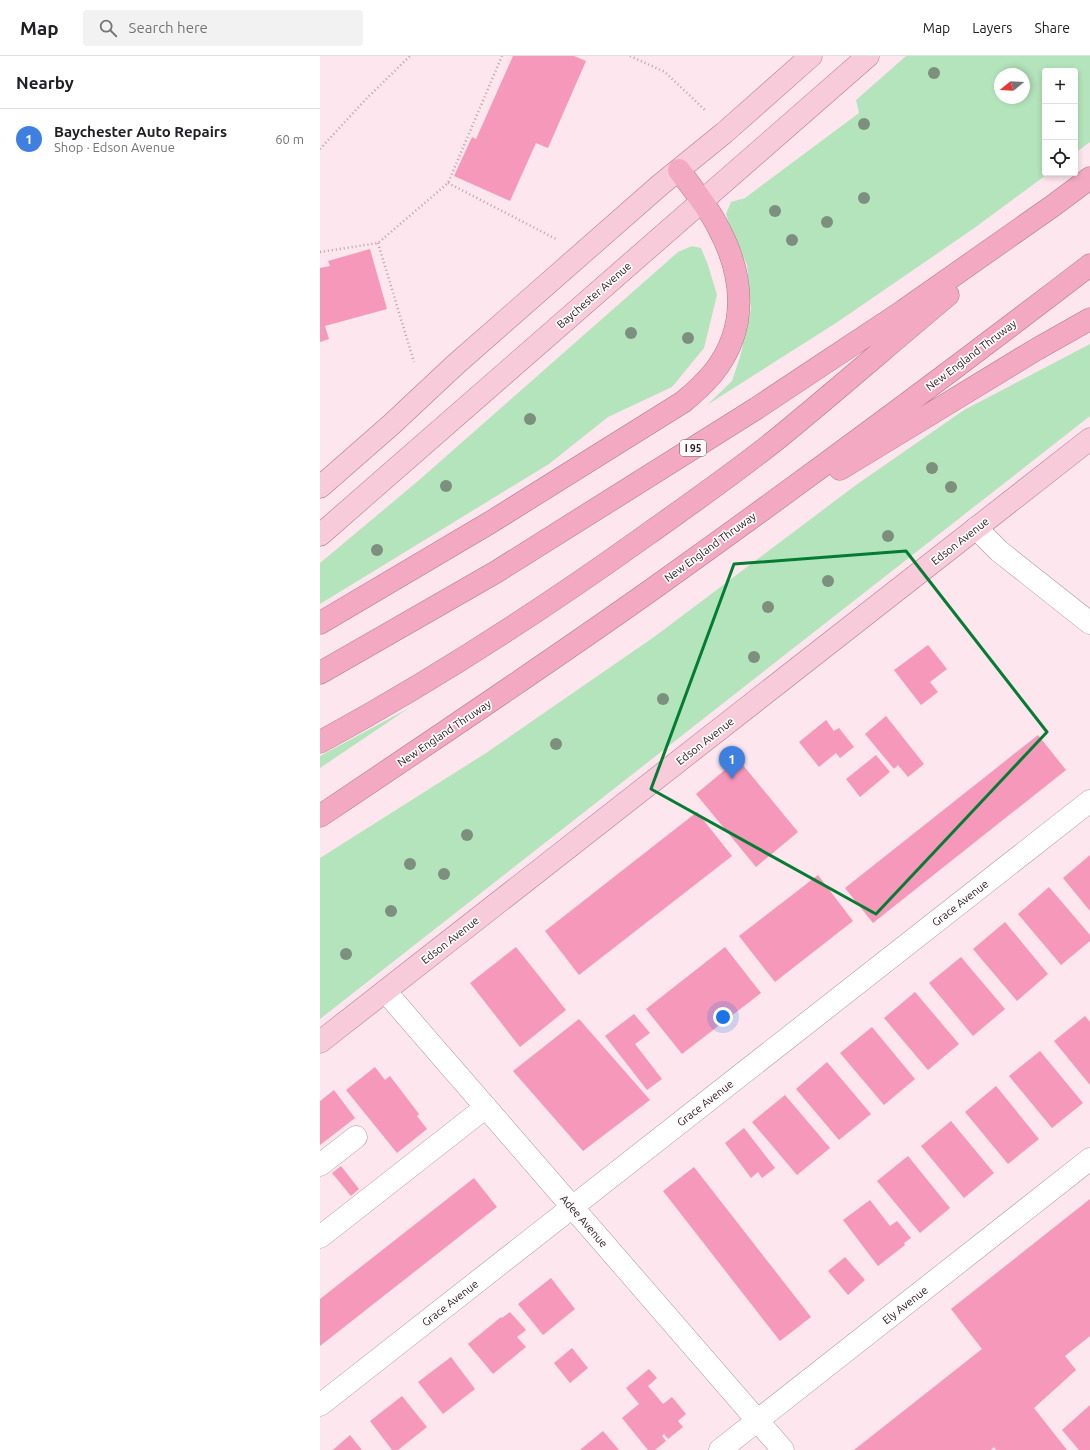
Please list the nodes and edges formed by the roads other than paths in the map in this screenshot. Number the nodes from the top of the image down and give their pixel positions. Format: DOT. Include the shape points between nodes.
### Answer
graph roads {
  1 [pos="811,56"];
  2 [pos="868,56"];
  3 [pos="679,170"];
  4 [pos="1090,178"];
  5 [pos="701,201"];
  6 [pos="1054,205"];
  7 [pos="1090,265"];
  8 [pos="1090,319"];
  9 [pos="1090,439"];
  10 [pos="320,487"];
  11 [pos="976,528"];
  12 [pos="320,535"];
  13 [pos="694,558"];
  14 [pos="320,623"];
  15 [pos="1090,623"];
  16 [pos="320,673"];
  17 [pos="320,742"];
  18 [pos="1090,801"];
  19 [pos="320,816"];
  20 [pos="385,991"];
  21 [pos="320,1042"];
  22 [pos="486,1108"];
  23 [pos="356,1137"];
  24 [pos="1090,1159"];
  25 [pos="320,1165"];
  26 [pos="573,1207"];
  27 [pos="320,1237"];
  28 [pos="320,1405"];
  29 [pos="758,1421"];
  30 [pos="720,1450"];
  31 [pos="783,1450"];
  1 -- 3 [label="main road"];
  2 -- 5 [label="main road, Baychester Avenue"];
  3 -- 5 [label="highway"];
  3 -- 10 [label="main road" via="455,364"];
  4 -- 6 [label="highway, I 95"];
  5 -- 12 [label="main road, Baychester Avenue"];
  5 -- 14 [label="highway" via="718,226 732,256 740,302 733,337 725,356 714,372 683,402 491,522"];
  6 -- 16 [label="highway, I 95" via="903,311 674,461 496,572"];
  6 -- 17 [label="highway" via="781,435 722,481 596,572 485,646"];
  7 -- 13 [label="highway, New England Thruway" via="878,425"];
  8 -- 13 [label="highway"];
  9 -- 11 [label="main road, Edson Avenue"];
  11 -- 15 [label="street" via="999,551"];
  11 -- 20 [label="main road, Edson Avenue"];
  13 -- 19 [label="highway, New England Thruway" via="656,587"];
  18 -- 26 [label="street, Grace Avenue"];
  20 -- 21 [label="main road, Edson Avenue"];
  20 -- 22 [label="street, Adee Avenue"];
  22 -- 26 [label="street, Adee Avenue"];
  22 -- 27 [label="street"];
  23 -- 25 [label="street"];
  24 -- 29 [label="street, Ely Avenue"];
  26 -- 28 [label="street, Grace Avenue"];
  26 -- 29 [label="street, Adee Avenue"];
  29 -- 30 [label="street, Ely Avenue"];
  29 -- 31 [label="street, Adee Avenue"];
}
